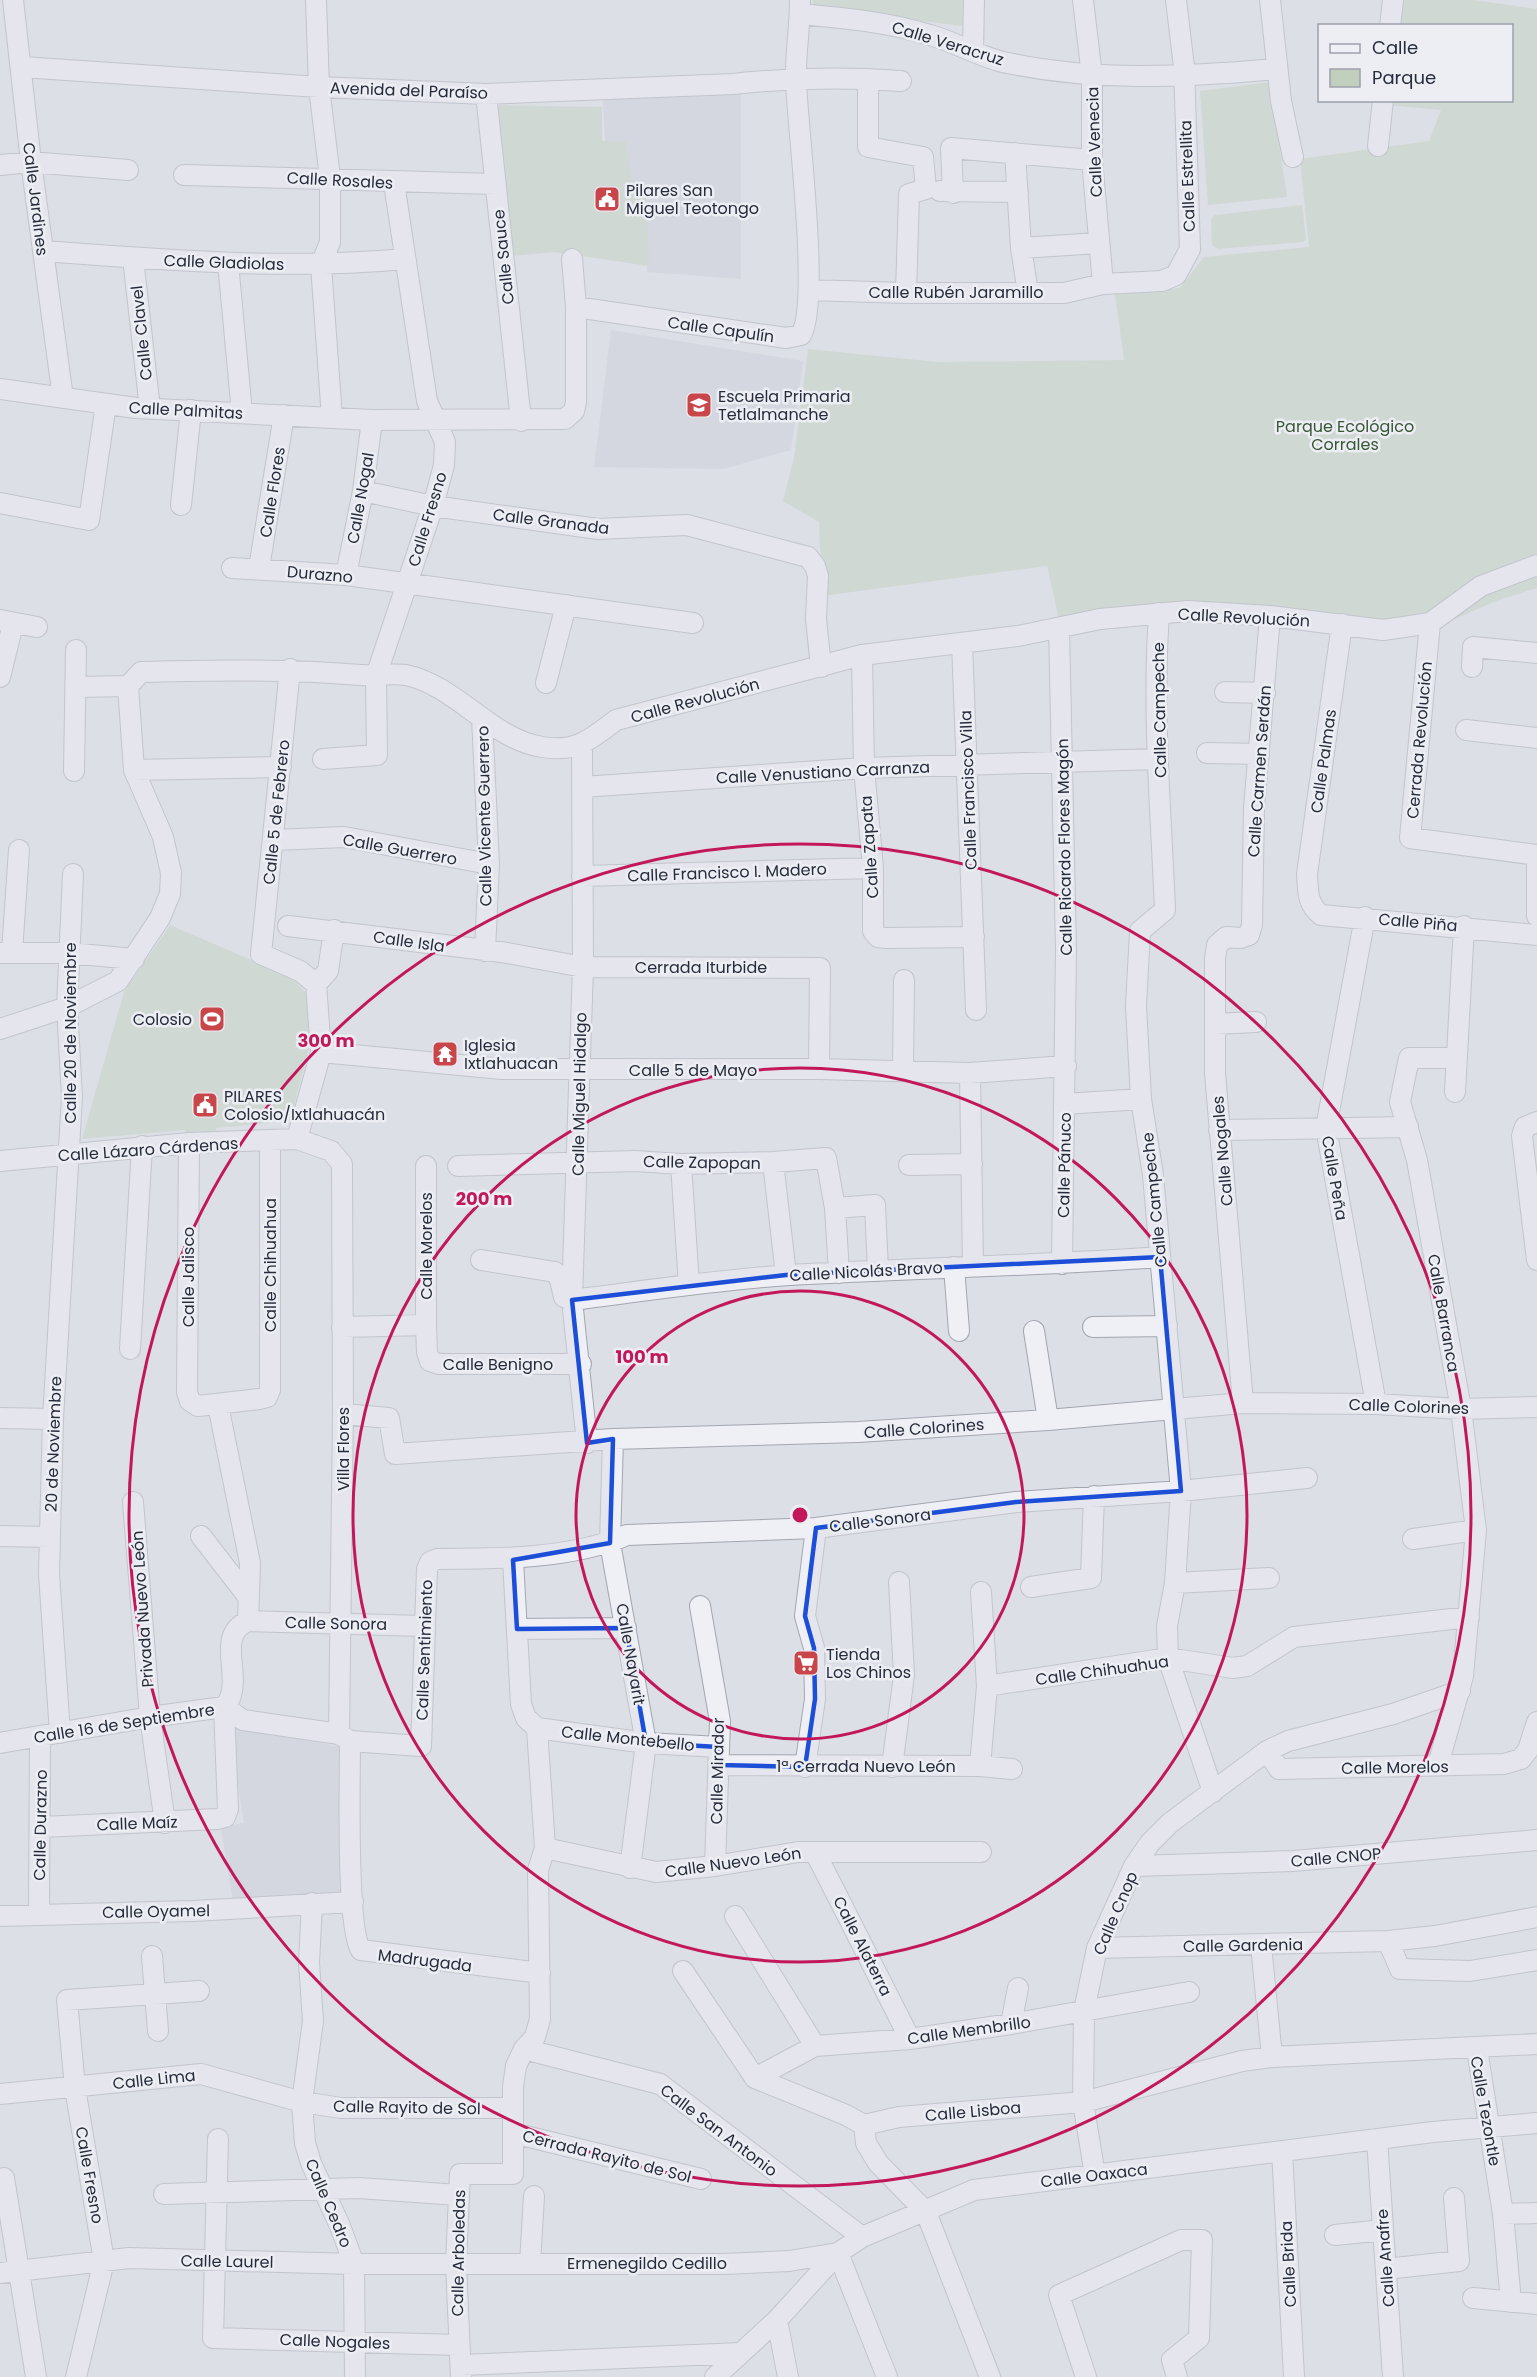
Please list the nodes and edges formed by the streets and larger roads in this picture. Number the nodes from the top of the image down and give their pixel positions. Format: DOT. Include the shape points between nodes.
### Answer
graph roads {
  1 [pos="13,0"];
  2 [pos="316,0"];
  3 [pos="974,0"];
  4 [pos="1083,0"];
  5 [pos="1176,0"];
  6 [pos="1270,0"];
  7 [pos="1392,0"];
  8 [pos="800,7"];
  9 [pos="1390,24"];
  10 [pos="974,51"];
  11 [pos="22,67"];
  12 [pos="1276,69"];
  13 [pos="1092,76"];
  14 [pos="1184,77"];
  15 [pos="867,79"];
  16 [pos="796,80"];
  17 [pos="901,81"];
  18 [pos="319,87"];
  19 [pos="486,94"];
  20 [pos="1383,102"];
  21 [pos="1378,146"];
  22 [pos="951,148"];
  23 [pos="1015,153"];
  24 [pos="1293,157"];
  25 [pos="923,158"];
  26 [pos="1092,160"];
  27 [pos="31,162"];
  28 [pos="0,165"];
  29 [pos="128,170"];
  30 [pos="184,176"];
  31 [pos="330,178"];
  32 [pos="394,183"];
  33 [pos="495,184"];
  34 [pos="926,189"];
  35 [pos="1018,192"];
  36 [pos="953,193"];
  37 [pos="1099,243"];
  38 [pos="1021,248"];
  39 [pos="42,251"];
  40 [pos="133,258"];
  41 [pos="405,259"];
  42 [pos="572,259"];
  43 [pos="228,263"];
  44 [pos="321,265"];
  45 [pos="1103,284"];
  46 [pos="809,290"];
  47 [pos="906,293"];
  48 [pos="1028,293"];
  49 [pos="576,307"];
  50 [pos="0,389"];
  51 [pos="63,398"];
  52 [pos="106,404"];
  53 [pos="150,408"];
  54 [pos="191,410"];
  55 [pos="242,412"];
  56 [pos="284,415"];
  57 [pos="332,418"];
  58 [pos="436,419"];
  59 [pos="372,420"];
  60 [pos="521,421"];
  61 [pos="363,491"];
  62 [pos="0,503"];
  63 [pos="181,505"];
  64 [pos="434,506"];
  65 [pos="1537,565"];
  66 [pos="232,568"];
  67 [pos="259,568"];
  68 [pos="346,575"];
  69 [pos="407,584"];
  70 [pos="566,605"];
  71 [pos="1160,613"];
  72 [pos="1270,616"];
  73 [pos="6,622"];
  74 [pos="693,623"];
  75 [pos="1430,623"];
  76 [pos="1342,624"];
  77 [pos="37,627"];
  78 [pos="1059,628"];
  79 [pos="962,643"];
  80 [pos="76,650"];
  81 [pos="1537,653"];
  82 [pos="861,655"];
  83 [pos="821,666"];
  84 [pos="1472,667"];
  85 [pos="290,669"];
  86 [pos="376,676"];
  87 [pos="0,677"];
  88 [pos="546,683"];
  89 [pos="128,686"];
  90 [pos="76,687"];
  91 [pos="1225,692"];
  92 [pos="1265,693"];
  93 [pos="482,718"];
  94 [pos="1466,730"];
  95 [pos="1537,738"];
  96 [pos="582,745"];
  97 [pos="1206,753"];
  98 [pos="1259,754"];
  99 [pos="323,759"];
  100 [pos="1158,759"];
  101 [pos="1064,760"];
  102 [pos="967,764"];
  103 [pos="280,767"];
  104 [pos="864,768"];
  105 [pos="134,770"];
  106 [pos="74,771"];
  107 [pos="582,787"];
  108 [pos="274,840"];
  109 [pos="19,850"];
  110 [pos="1537,855"];
  111 [pos="1537,863"];
  112 [pos="489,864"];
  113 [pos="873,868"];
  114 [pos="73,874"];
  115 [pos="582,876"];
  116 [pos="1308,897"];
  117 [pos="1537,916"];
  118 [pos="1365,917"];
  119 [pos="288,926"];
  120 [pos="1252,926"];
  121 [pos="1464,926"];
  122 [pos="334,930"];
  123 [pos="1537,935"];
  124 [pos="974,937"];
  125 [pos="485,951"];
  126 [pos="6,952"];
  127 [pos="69,953"];
  128 [pos="134,959"];
  129 [pos="583,967"];
  130 [pos="904,980"];
  131 [pos="316,984"];
  132 [pos="67,1007"];
  133 [pos="976,1010"];
  134 [pos="1256,1022"];
  135 [pos="1215,1024"];
  136 [pos="0,1029"];
  137 [pos="321,1052"];
  138 [pos="1457,1058"];
  139 [pos="1066,1066"];
  140 [pos="819,1069"];
  141 [pos="579,1070"];
  142 [pos="903,1070"];
  143 [pos="970,1073"];
  144 [pos="1455,1092"];
  145 [pos="1141,1099"];
  146 [pos="1064,1104"];
  147 [pos="1537,1122"];
  148 [pos="1408,1127"];
  149 [pos="1326,1128"];
  150 [pos="1220,1130"];
  151 [pos="297,1139"];
  152 [pos="270,1140"];
  153 [pos="189,1143"];
  154 [pos="142,1146"];
  155 [pos="67,1155"];
  156 [pos="0,1161"];
  157 [pos="773,1162"];
  158 [pos="681,1164"];
  159 [pos="972,1164"];
  160 [pos="577,1165"];
  161 [pos="426,1166"];
  162 [pos="458,1166"];
  163 [pos="909,1166"];
  164 [pos="835,1208"];
  165 [pos="1160,1257"];
  166 [pos="481,1260"];
  167 [pos="1537,1260"];
  168 [pos="1062,1264"];
  169 [pos="964,1266"];
  170 [pos="878,1271"];
  171 [pos="839,1273"];
  172 [pos="786,1275"];
  173 [pos="689,1286"];
  174 [pos="572,1300"];
  175 [pos="426,1325"];
  176 [pos="1167,1326"];
  177 [pos="342,1327"];
  178 [pos="1093,1327"];
  179 [pos="959,1331"];
  180 [pos="1034,1331"];
  181 [pos="130,1349"];
  182 [pos="580,1364"];
  183 [pos="1243,1403"];
  184 [pos="1376,1404"];
  185 [pos="218,1405"];
  186 [pos="1537,1407"];
  187 [pos="1174,1409"];
  188 [pos="1461,1409"];
  189 [pos="343,1414"];
  190 [pos="0,1418"];
  191 [pos="53,1419"];
  192 [pos="1048,1420"];
  193 [pos="613,1440"];
  194 [pos="587,1443"];
  195 [pos="1307,1478"];
  196 [pos="1181,1491"];
  197 [pos="1094,1496"];
  198 [pos="133,1502"];
  199 [pos="816,1528"];
  200 [pos="1476,1530"];
  201 [pos="0,1536"];
  202 [pos="201,1536"];
  203 [pos="50,1537"];
  204 [pos="1413,1539"];
  205 [pos="610,1543"];
  206 [pos="438,1559"];
  207 [pos="513,1560"];
  208 [pos="1269,1578"];
  209 [pos="899,1582"];
  210 [pos="1175,1583"];
  211 [pos="1031,1587"];
  212 [pos="981,1592"];
  213 [pos="249,1598"];
  214 [pos="700,1606"];
  215 [pos="1469,1617"];
  216 [pos="248,1621"];
  217 [pos="341,1622"];
  218 [pos="423,1626"];
  219 [pos="626,1628"];
  220 [pos="517,1629"];
  221 [pos="1168,1658"];
  222 [pos="987,1686"];
  223 [pos="1460,1690"];
  224 [pos="224,1707"];
  225 [pos="150,1717"];
  226 [pos="1537,1722"];
  227 [pos="537,1728"];
  228 [pos="60,1733"];
  229 [pos="40,1737"];
  230 [pos="344,1738"];
  231 [pos="0,1743"];
  232 [pos="646,1743"];
  233 [pos="421,1746"];
  234 [pos="1267,1751"];
  235 [pos="720,1756"];
  236 [pos="1438,1765"];
  237 [pos="980,1766"];
  238 [pos="805,1767"];
  239 [pos="892,1767"];
  240 [pos="1012,1769"];
  241 [pos="1213,1792"];
  242 [pos="165,1823"];
  243 [pos="41,1827"];
  244 [pos="1537,1840"];
  245 [pos="545,1848"];
  246 [pos="815,1852"];
  247 [pos="981,1852"];
  248 [pos="714,1866"];
  249 [pos="1134,1866"];
  250 [pos="630,1868"];
  251 [pos="352,1902"];
  252 [pos="312,1903"];
  253 [pos="39,1914"];
  254 [pos="0,1916"];
  255 [pos="735,1916"];
  256 [pos="1537,1917"];
  257 [pos="1388,1941"];
  258 [pos="1261,1944"];
  259 [pos="1097,1948"];
  260 [pos="152,1956"];
  261 [pos="1537,1960"];
  262 [pos="683,1971"];
  263 [pos="540,1973"];
  264 [pos="1018,1988"];
  265 [pos="199,1991"];
  266 [pos="1189,1992"];
  267 [pos="155,1994"];
  268 [pos="1084,2011"];
  269 [pos="1011,2024"];
  270 [pos="158,2031"];
  271 [pos="910,2039"];
  272 [pos="1537,2044"];
  273 [pos="815,2046"];
  274 [pos="524,2049"];
  275 [pos="1477,2049"];
  276 [pos="1272,2057"];
  277 [pos="755,2078"];
  278 [pos="75,2088"];
  279 [pos="0,2094"];
  280 [pos="302,2102"];
  281 [pos="1083,2102"];
  282 [pos="512,2108"];
  283 [pos="1537,2123"];
  284 [pos="864,2125"];
  285 [pos="1490,2128"];
  286 [pos="513,2133"];
  287 [pos="218,2139"];
  288 [pos="1377,2139"];
  289 [pos="1282,2151"];
  290 [pos="1095,2175"];
  291 [pos="4,2178"];
  292 [pos="701,2179"];
  293 [pos="323,2190"];
  294 [pos="164,2194"];
  295 [pos="217,2194"];
  296 [pos="458,2195"];
  297 [pos="534,2196"];
  298 [pos="1454,2198"];
  299 [pos="926,2212"];
  300 [pos="1537,2213"];
  301 [pos="1503,2214"];
  302 [pos="1383,2230"];
  303 [pos="1335,2235"];
  304 [pos="862,2237"];
  305 [pos="838,2253"];
  306 [pos="215,2260"];
  307 [pos="104,2262"];
  308 [pos="530,2263"];
  309 [pos="354,2264"];
  310 [pos="456,2264"];
  311 [pos="1386,2270"];
  312 [pos="20,2271"];
  313 [pos="0,2273"];
  314 [pos="1473,2298"];
  315 [pos="1511,2302"];
  316 [pos="1537,2304"];
  317 [pos="777,2320"];
  318 [pos="354,2342"];
  319 [pos="458,2345"];
  320 [pos="741,2353"];
  321 [pos="461,2371"];
  322 [pos="36,2377"];
  323 [pos="76,2377"];
  324 [pos="355,2377"];
  325 [pos="715,2377"];
  326 [pos="788,2377"];
  327 [pos="887,2377"];
  328 [pos="990,2377"];
  329 [pos="1086,2377"];
  330 [pos="1177,2377"];
  331 [pos="1294,2377"];
  332 [pos="1393,2377"];
  1 -- 11 [label="street, Calle Jardines"];
  2 -- 18 [label="street"];
  3 -- 10 [label="street"];
  4 -- 13 [label="street, Calle Venecia"];
  5 -- 14 [label="street, Calle Estrellita"];
  6 -- 12 [label="street"];
  7 -- 9 [label="street"];
  8 -- 10 [label="street, Calle Veracruz" via="881,22"];
  8 -- 16 [label="street, Calle Capulín"];
  10 -- 13 [label="street, Calle Veracruz" via="1002,61"];
  11 -- 18 [label="street, Avenida del Paraíso"];
  11 -- 27 [label="street, Calle Jardines"];
  12 -- 14 [label="street, Calle Veracruz"];
  12 -- 24 [label="street"];
  13 -- 14 [label="street, Calle Veracruz"];
  13 -- 26 [label="street, Calle Venecia"];
  14 -- 45 [label="street, Calle Estrellita" via="1190,249 1176,275 1162,281"];
  15 -- 16 [label="street, Avenida del Paraíso"];
  15 -- 17 [label="street, Avenida del Paraíso"];
  15 -- 25 [label="street" via="868,147"];
  16 -- 19 [label="street, Avenida del Paraíso"];
  16 -- 46 [label="street, Calle Capulín"];
  18 -- 19 [label="street, Avenida del Paraíso"];
  18 -- 31 [label="street"];
  19 -- 33 [label="street, Calle Sauce"];
  20 -- 21 [label="street"];
  22 -- 23 [label="street"];
  22 -- 25 [label="street"];
  22 -- 36 [label="street"];
  23 -- 26 [label="street"];
  23 -- 35 [label="street"];
  25 -- 34 [label="street"];
  26 -- 37 [label="street, Calle Venecia"];
  27 -- 28 [label="street"];
  27 -- 29 [label="street"];
  27 -- 39 [label="street, Calle Jardines"];
  30 -- 31 [label="street, Calle Rosales"];
  31 -- 32 [label="street, Calle Rosales"];
  31 -- 44 [label="street" via="330,242"];
  32 -- 33 [label="street, Calle Rosales"];
  32 -- 41 [label="street, Calle Fresno"];
  33 -- 60 [label="street, Calle Sauce"];
  34 -- 36 [label="street"];
  34 -- 47 [label="street" via="909,194"];
  35 -- 36 [label="street"];
  35 -- 38 [label="street"];
  37 -- 38 [label="street"];
  37 -- 45 [label="street, Calle Venecia"];
  38 -- 48 [label="street"];
  39 -- 40 [label="street, Calle Gladiolas"];
  39 -- 51 [label="street, Calle Jardines"];
  40 -- 43 [label="street, Calle Gladiolas"];
  40 -- 53 [label="street, Calle Clavel"];
  41 -- 44 [label="street, Calle Gladiolas"];
  41 -- 58 [label="street, Calle Fresno" via="427,401"];
  42 -- 49 [label="street"];
  43 -- 44 [label="street, Calle Gladiolas"];
  43 -- 55 [label="street"];
  44 -- 57 [label="street"];
  45 -- 48 [label="street, Calle Rubén Jaramillo" via="1064,293"];
  46 -- 47 [label="street, Calle Rubén Jaramillo"];
  46 -- 49 [label="street, Calle Capulín" via="805,328 794,338"];
  47 -- 48 [label="street, Calle Rubén Jaramillo"];
  49 -- 60 [label="street" via="574,411 565,419"];
  50 -- 51 [label="street, Calle Palmitas"];
  51 -- 52 [label="street, Calle Palmitas"];
  52 -- 53 [label="street, Calle Palmitas"];
  52 -- 62 [label="street" via="89,520"];
  53 -- 54 [label="street, Calle Palmitas"];
  54 -- 55 [label="street, Calle Palmitas"];
  54 -- 63 [label="street"];
  55 -- 56 [label="street, Calle Palmitas"];
  56 -- 57 [label="street, Calle Palmitas"];
  56 -- 67 [label="street, Calle Flores"];
  57 -- 59 [label="street, Calle Palmitas"];
  58 -- 59 [label="street"];
  58 -- 60 [label="street"];
  58 -- 64 [label="street, Calle Fresno" via="445,442"];
  59 -- 61 [label="street, Calle Nogal"];
  61 -- 64 [label="street, Calle Granada"];
  61 -- 68 [label="street, Calle Nogal"];
  64 -- 69 [label="street, Calle Fresno"];
  64 -- 83 [label="street, Calle Granada" via="598,529 687,525 808,557 818,576 816,619"];
  65 -- 75 [label="street, Calle Revolución" via="1481,586"];
  66 -- 67 [label="street, Durazno"];
  67 -- 68 [label="street, Durazno"];
  68 -- 69 [label="street, Durazno"];
  69 -- 70 [label="street, Durazno"];
  69 -- 86 [label="street, Calle Fresno"];
  70 -- 74 [label="street, Durazno"];
  70 -- 88 [label="street"];
  71 -- 72 [label="street, Calle Revolución"];
  71 -- 78 [label="street, Calle Revolución"];
  71 -- 100 [label="street, Calle Campeche" via="1156,657"];
  72 -- 76 [label="street, Calle Revolución"];
  72 -- 92 [label="street, Calle Carmen Serdán"];
  73 -- 77 [label="street"];
  73 -- 87 [label="street"];
  75 -- 76 [label="street, Calle Revolución" via="1383,630"];
  75 -- 110 [label="street, Cerrada Revolución" via="1410,838"];
  76 -- 116 [label="street, Calle Palmas" via="1307,874"];
  78 -- 79 [label="street, Calle Revolución"];
  78 -- 101 [label="street, Calle Ricardo Flores Magón"];
  79 -- 82 [label="street, Calle Revolución"];
  79 -- 102 [label="street, Calle Francisco Villa"];
  80 -- 90 [label="street"];
  81 -- 84 [label="street" via="1473,647"];
  82 -- 83 [label="street, Calle Revolución"];
  82 -- 104 [label="street, Calle Zapata"];
  83 -- 96 [label="street, Calle Revolución" via="616,720"];
  85 -- 86 [label="street"];
  85 -- 89 [label="street" via="141,672"];
  85 -- 103 [label="street, Calle 5 de Febrero"];
  86 -- 93 [label="street" via="405,675 436,685"];
  86 -- 99 [label="street, Calle Fresno" via="377,755"];
  89 -- 90 [label="street"];
  89 -- 105 [label="street"];
  90 -- 106 [label="street"];
  91 -- 92 [label="street"];
  92 -- 98 [label="street, Calle Carmen Serdán"];
  93 -- 96 [label="street" via="540,747"];
  93 -- 112 [label="street, Calle Vicente Guerrero"];
  94 -- 95 [label="street"];
  96 -- 107 [label="street, Calle Miguel Hidalgo"];
  97 -- 98 [label="street"];
  98 -- 120 [label="street, Calle Carmen Serdán"];
  100 -- 101 [label="street, Calle Venustiano Carranza"];
  100 -- 145 [label="street, Calle Campeche" via="1166,910 1140,931 1136,1006"];
  101 -- 102 [label="street, Calle Venustiano Carranza"];
  101 -- 139 [label="street, Calle Ricardo Flores Magón"];
  102 -- 104 [label="street, Calle Venustiano Carranza"];
  102 -- 124 [label="street, Calle Francisco Villa"];
  103 -- 105 [label="street"];
  103 -- 108 [label="street, Calle 5 de Febrero"];
  104 -- 107 [label="street, Calle Venustiano Carranza"];
  104 -- 113 [label="street, Calle Zapata"];
  105 -- 128 [label="street" via="163,837 171,873 170,894 160,918"];
  107 -- 115 [label="street, Calle Miguel Hidalgo"];
  108 -- 112 [label="street, Calle Guerrero" via="344,837"];
  108 -- 131 [label="street, Calle 5 de Febrero" via="261,954 300,971"];
  109 -- 126 [label="street"];
  111 -- 117 [label="street"];
  112 -- 125 [label="street, Calle Vicente Guerrero"];
  113 -- 115 [label="street, Calle Francisco I. Madero"];
  113 -- 124 [label="street, Calle Zapata" via="873,931 878,937"];
  114 -- 127 [label="street, Calle 20 de Noviembre"];
  115 -- 129 [label="street, Calle Miguel Hidalgo"];
  116 -- 118 [label="street, Calle Piña" via="1321,915"];
  118 -- 121 [label="street, Calle Piña"];
  118 -- 149 [label="street, Calle Peña"];
  119 -- 122 [label="street, Calle Isla"];
  120 -- 135 [label="street, Calle Nogales" via="1249,935 1226,937 1217,945"];
  121 -- 123 [label="street, Calle Piña"];
  121 -- 138 [label="street"];
  122 -- 125 [label="street, Calle Isla"];
  122 -- 131 [label="street" via="328,971"];
  124 -- 133 [label="street, Calle Francisco Villa"];
  125 -- 129 [label="street, Calle Isla"];
  126 -- 127 [label="street"];
  127 -- 128 [label="street"];
  127 -- 132 [label="street, Calle 20 de Noviembre"];
  128 -- 132 [label="street" via="118,981"];
  129 -- 140 [label="street, Cerrada Iturbide" via="820,968"];
  129 -- 141 [label="street, Calle Miguel Hidalgo"];
  130 -- 142 [label="street"];
  131 -- 137 [label="street"];
  132 -- 136 [label="street"];
  132 -- 155 [label="street, Calle 20 de Noviembre" via="72,1097"];
  134 -- 135 [label="street"];
  135 -- 150 [label="street, Calle Nogales"];
  137 -- 141 [label="street, Calle 5 de Mayo" via="502,1069"];
  137 -- 151 [label="street"];
  138 -- 144 [label="street"];
  138 -- 148 [label="street, Calle Barranca" via="1409,1058 1400,1102"];
  139 -- 143 [label="street, Calle 5 de Mayo"];
  139 -- 146 [label="street, Calle Pánuco"];
  140 -- 141 [label="street, Calle 5 de Mayo"];
  140 -- 142 [label="street, Calle 5 de Mayo"];
  141 -- 160 [label="street, Calle Miguel Hidalgo"];
  142 -- 143 [label="street, Calle 5 de Mayo"];
  143 -- 159 [label="street"];
  145 -- 146 [label="street"];
  145 -- 165 [label="street, Calle Campeche"];
  146 -- 168 [label="street, Calle Pánuco"];
  147 -- 167 [label="street" via="1525,1127 1522,1136"];
  148 -- 149 [label="street"];
  148 -- 188 [label="street, Calle Barranca" via="1418,1160"];
  149 -- 150 [label="street"];
  149 -- 184 [label="street, Calle Peña"];
  150 -- 183 [label="street, Calle Nogales"];
  151 -- 152 [label="street, Calle Lázaro Cárdenas"];
  151 -- 177 [label="street, Villa Flores" via="331,1151 342,1164"];
  152 -- 153 [label="street, Calle Lázaro Cárdenas"];
  152 -- 185 [label="street, Calle Chihuahua" via="270,1390 267,1397"];
  153 -- 154 [label="street, Calle Lázaro Cárdenas"];
  153 -- 185 [label="street, Calle Jalisco" via="187,1392 190,1401 198,1406"];
  154 -- 155 [label="street, Calle Lázaro Cárdenas"];
  154 -- 181 [label="street"];
  155 -- 156 [label="street, Calle Lázaro Cárdenas"];
  155 -- 191 [label="street, 20 de Noviembre"];
  157 -- 158 [label="street, Calle Zapopan"];
  157 -- 164 [label="street, Calle Zapopan" via="826,1158"];
  157 -- 172 [label="street"];
  158 -- 160 [label="street, Calle Zapopan" via="635,1161"];
  158 -- 173 [label="street"];
  159 -- 163 [label="street"];
  159 -- 169 [label="street"];
  160 -- 162 [label="street"];
  160 -- 174 [label="street, Calle Miguel Hidalgo"];
  161 -- 175 [label="street, Calle Morelos"];
  164 -- 170 [label="street" via="875,1205"];
  164 -- 171 [label="street"];
  165 -- 168 [label="street, Calle Nicolás Bravo"];
  165 -- 176 [label="street, Calle Campeche"];
  166 -- 174 [label="street" via="555,1272 564,1297"];
  168 -- 169 [label="street, Calle Nicolás Bravo"];
  169 -- 170 [label="street, Calle Nicolás Bravo"];
  169 -- 179 [label="street"];
  170 -- 171 [label="street, Calle Nicolás Bravo"];
  171 -- 172 [label="street, Calle Nicolás Bravo"];
  172 -- 173 [label="street, Calle Nicolás Bravo"];
  173 -- 174 [label="street, Calle Nicolás Bravo"];
  174 -- 182 [label="street, Calle Miguel Hidalgo"];
  175 -- 177 [label="street"];
  175 -- 182 [label="street, Calle Benigno" via="430,1361 439,1364"];
  176 -- 178 [label="street"];
  176 -- 187 [label="street, Calle Campeche"];
  177 -- 189 [label="street, Villa Flores"];
  180 -- 192 [label="street"];
  182 -- 194 [label="street, Calle Miguel Hidalgo"];
  183 -- 184 [label="street, Calle Colorines"];
  183 -- 187 [label="street, Calle Colorines"];
  184 -- 188 [label="street, Calle Colorines"];
  185 -- 213 [label="street" via="250,1563"];
  186 -- 188 [label="street, Calle Colorines"];
  187 -- 192 [label="street, Calle Colorines"];
  187 -- 196 [label="street, Calle Campeche"];
  188 -- 200 [label="street, Calle Barranca"];
  189 -- 194 [label="street, Calle Colorines" via="389,1418 395,1454"];
  189 -- 217 [label="street, Villa Flores"];
  190 -- 191 [label="street"];
  191 -- 203 [label="street, 20 de Noviembre"];
  192 -- 193 [label="street, Calle Colorines" via="858,1432"];
  193 -- 194 [label="street, Calle Colorines"];
  193 -- 205 [label="street, Calle Nayarit"];
  195 -- 196 [label="street, Calle Sonora"];
  196 -- 197 [label="street, Calle Sonora"];
  196 -- 210 [label="street, Calle Campeche"];
  197 -- 199 [label="street, Calle Sonora"];
  197 -- 211 [label="street" via="1091,1578"];
  198 -- 225 [label="street, Privada Nuevo León"];
  199 -- 205 [label="street, Calle Sonora" via="627,1535"];
  199 -- 238 [label="street" via="805,1616 814,1648 815,1699"];
  200 -- 204 [label="street"];
  200 -- 215 [label="street, Calle Barranca"];
  201 -- 203 [label="street"];
  202 -- 213 [label="street"];
  203 -- 228 [label="street, 20 de Noviembre"];
  205 -- 207 [label="street, Calle Sonora"];
  205 -- 219 [label="street, Calle Nayarit"];
  206 -- 207 [label="street, Calle Sonora"];
  206 -- 218 [label="street, Calle Sentimiento" via="430,1562 427,1569"];
  207 -- 220 [label="street"];
  208 -- 210 [label="street"];
  209 -- 239 [label="street" via="904,1675"];
  210 -- 221 [label="street, Calle Campeche" via="1167,1626"];
  212 -- 222 [label="street"];
  213 -- 216 [label="street"];
  214 -- 235 [label="street, Calle Mirador" via="720,1721"];
  215 -- 221 [label="street, Calle Chihuahua" via="1294,1637 1247,1665 1233,1668"];
  215 -- 223 [label="street, Calle Barranca"];
  216 -- 217 [label="street, Calle Sonora"];
  216 -- 224 [label="street" via="233,1631 232,1694"];
  217 -- 218 [label="street, Calle Sonora"];
  217 -- 230 [label="street, Villa Flores"];
  218 -- 233 [label="street, Calle Sentimiento"];
  219 -- 220 [label="street"];
  219 -- 232 [label="street, Calle Nayarit"];
  220 -- 227 [label="street" via="521,1704 526,1718"];
  221 -- 222 [label="street, Calle Chihuahua"];
  221 -- 241 [label="street, Calle Campeche"];
  222 -- 237 [label="street"];
  223 -- 234 [label="street" via="1393,1714 1288,1741"];
  223 -- 236 [label="street, Calle Barranca"];
  224 -- 225 [label="street, Calle 16 de Septiembre"];
  224 -- 230 [label="street, Calle 16 de Septiembre" via="243,1720"];
  224 -- 242 [label="street, Calle Maíz" via="228,1809 225,1816 218,1820"];
  225 -- 228 [label="street, Calle 16 de Septiembre"];
  225 -- 242 [label="street, Privada Nuevo León"];
  226 -- 236 [label="street, Calle Morelos" via="1521,1759 1504,1764"];
  227 -- 232 [label="street, Calle Montebello"];
  227 -- 245 [label="street"];
  228 -- 229 [label="street, Calle 16 de Septiembre"];
  229 -- 231 [label="street, Calle 16 de Septiembre"];
  229 -- 243 [label="street, Calle Durazno"];
  230 -- 233 [label="street, Calle 16 de Septiembre"];
  230 -- 251 [label="street"];
  232 -- 235 [label="street, Calle Montebello"];
  232 -- 250 [label="street, Calle Nayarit"];
  234 -- 236 [label="street, Calle Morelos" via="1279,1769"];
  234 -- 241 [label="street"];
  235 -- 238 [label="street, 1ª Cerrada Nuevo León"];
  235 -- 248 [label="street, Calle Mirador"];
  237 -- 239 [label="street, 1ª Cerrada Nuevo León"];
  237 -- 240 [label="street, 1ª Cerrada Nuevo León"];
  238 -- 239 [label="street, 1ª Cerrada Nuevo León"];
  241 -- 249 [label="street, Calle Cnop" via="1170,1823"];
  242 -- 243 [label="street, Calle Maíz"];
  243 -- 253 [label="street, Calle Durazno"];
  244 -- 249 [label="street, Calle CNOP" via="1293,1861"];
  245 -- 250 [label="street, Calle Nuevo León"];
  245 -- 263 [label="street" via="538,1870"];
  246 -- 247 [label="street, Calle Nuevo León"];
  246 -- 248 [label="street, Calle Nuevo León"];
  246 -- 271 [label="street, Calle Alaterra"];
  248 -- 250 [label="street, Calle Nuevo León" via="656,1872"];
  249 -- 259 [label="street, Calle Cnop"];
  251 -- 252 [label="street"];
  251 -- 263 [label="street, Madrugada" via="355,1942 360,1950"];
  252 -- 253 [label="street, Calle Oyamel" via="193,1911"];
  252 -- 280 [label="street" via="309,1963 313,2021"];
  253 -- 254 [label="street, Calle Oyamel"];
  255 -- 273 [label="street"];
  256 -- 257 [label="street, Calle Gardenia"];
  257 -- 258 [label="street, Calle Gardenia"];
  257 -- 261 [label="street" via="1400,1969 1470,1971"];
  258 -- 259 [label="street, Calle Gardenia"];
  258 -- 276 [label="street"];
  259 -- 268 [label="street, Calle Cnop"];
  260 -- 267 [label="street"];
  262 -- 277 [label="street"];
  263 -- 274 [label="street" via="540,2019 535,2037"];
  264 -- 269 [label="street"];
  265 -- 267 [label="street"];
  266 -- 268 [label="street, Calle Membrillo"];
  267 -- 270 [label="street"];
  267 -- 278 [label="street" via="67,2000"];
  268 -- 269 [label="street, Calle Membrillo"];
  268 -- 281 [label="street, Calle Cnop"];
  269 -- 271 [label="street, Calle Membrillo"];
  271 -- 273 [label="street, Calle Membrillo"];
  272 -- 275 [label="street"];
  273 -- 277 [label="street, Calle Membrillo"];
  274 -- 282 [label="street" via="516,2066"];
  274 -- 304 [label="street, Calle San Antonio" via="660,2084"];
  275 -- 276 [label="street, Calle Tezontle"];
  275 -- 285 [label="street, Calle Tezontle"];
  276 -- 281 [label="street, Calle Tezontle" via="1242,2061"];
  277 -- 284 [label="street"];
  278 -- 279 [label="street, Calle Lima"];
  278 -- 280 [label="street, Calle Lima" via="201,2074"];
  278 -- 307 [label="street, Calle Fresno"];
  280 -- 282 [label="street, Calle Rayito de Sol" via="341,2108"];
  280 -- 293 [label="street, Calle Cedro" via="310,2163"];
  281 -- 284 [label="street, Calle Lisboa" via="899,2117"];
  281 -- 290 [label="street, Calle Cnop"];
  282 -- 286 [label="street, Calle Arboledas"];
  283 -- 285 [label="street, Calle Oaxaca"];
  284 -- 299 [label="street" via="866,2143 878,2163"];
  285 -- 288 [label="street, Calle Oaxaca"];
  285 -- 301 [label="street, Calle Tezontle"];
  286 -- 292 [label="street, Cerrada Rayito de Sol"];
  286 -- 296 [label="street, Calle Arboledas" via="513,2174 460,2174"];
  287 -- 295 [label="street"];
  288 -- 289 [label="street, Calle Oaxaca"];
  288 -- 302 [label="street, Calle Anafre"];
  289 -- 290 [label="street, Calle Oaxaca"];
  289 -- 331 [label="street, Calle Brida"];
  290 -- 299 [label="street, Calle Oaxaca" via="974,2190"];
  291 -- 312 [label="street"];
  293 -- 295 [label="street"];
  293 -- 296 [label="street" via="359,2188"];
  293 -- 309 [label="street, Calle Cedro"];
  294 -- 295 [label="street"];
  295 -- 306 [label="street"];
  296 -- 310 [label="street, Calle Arboledas"];
  297 -- 308 [label="street"];
  298 -- 311 [label="street" via="1459,2261"];
  299 -- 304 [label="street, Calle Oaxaca"];
  299 -- 328 [label="street"];
  300 -- 301 [label="street"];
  301 -- 315 [label="street, Calle Tezontle"];
  302 -- 303 [label="street"];
  302 -- 311 [label="street, Calle Anafre"];
  304 -- 305 [label="street, Calle Oaxaca"];
  305 -- 308 [label="street, Ermenegildo Cedillo" via="789,2261 723,2264"];
  305 -- 317 [label="street, Calle Oaxaca"];
  305 -- 327 [label="street"];
  306 -- 307 [label="street, Calle Laurel" via="129,2258"];
  306 -- 309 [label="street, Calle Laurel"];
  306 -- 318 [label="street, Calle Nogales" via="213,2338"];
  307 -- 312 [label="street, Calle Laurel"];
  307 -- 323 [label="street"];
  308 -- 310 [label="street, Ermenegildo Cedillo"];
  309 -- 310 [label="street, Calle Laurel"];
  309 -- 318 [label="street, Calle Cedro"];
  310 -- 319 [label="street, Calle Arboledas"];
  311 -- 332 [label="street, Calle Anafre"];
  312 -- 313 [label="street, Calle Laurel"];
  312 -- 322 [label="street"];
  314 -- 315 [label="street"];
  315 -- 316 [label="street"];
  317 -- 320 [label="street, Calle Oaxaca"];
  317 -- 326 [label="street"];
  318 -- 319 [label="street, Calle Nogales"];
  318 -- 324 [label="street, Calle Cedro"];
  319 -- 321 [label="street, Calle Arboledas"];
  320 -- 321 [label="street"];
  320 -- 325 [label="street, Calle Oaxaca"];
  329 -- 330 [label="street" via="1059,2295 1181,2240 1202,2240 1199,2338 1172,2360"];
}
